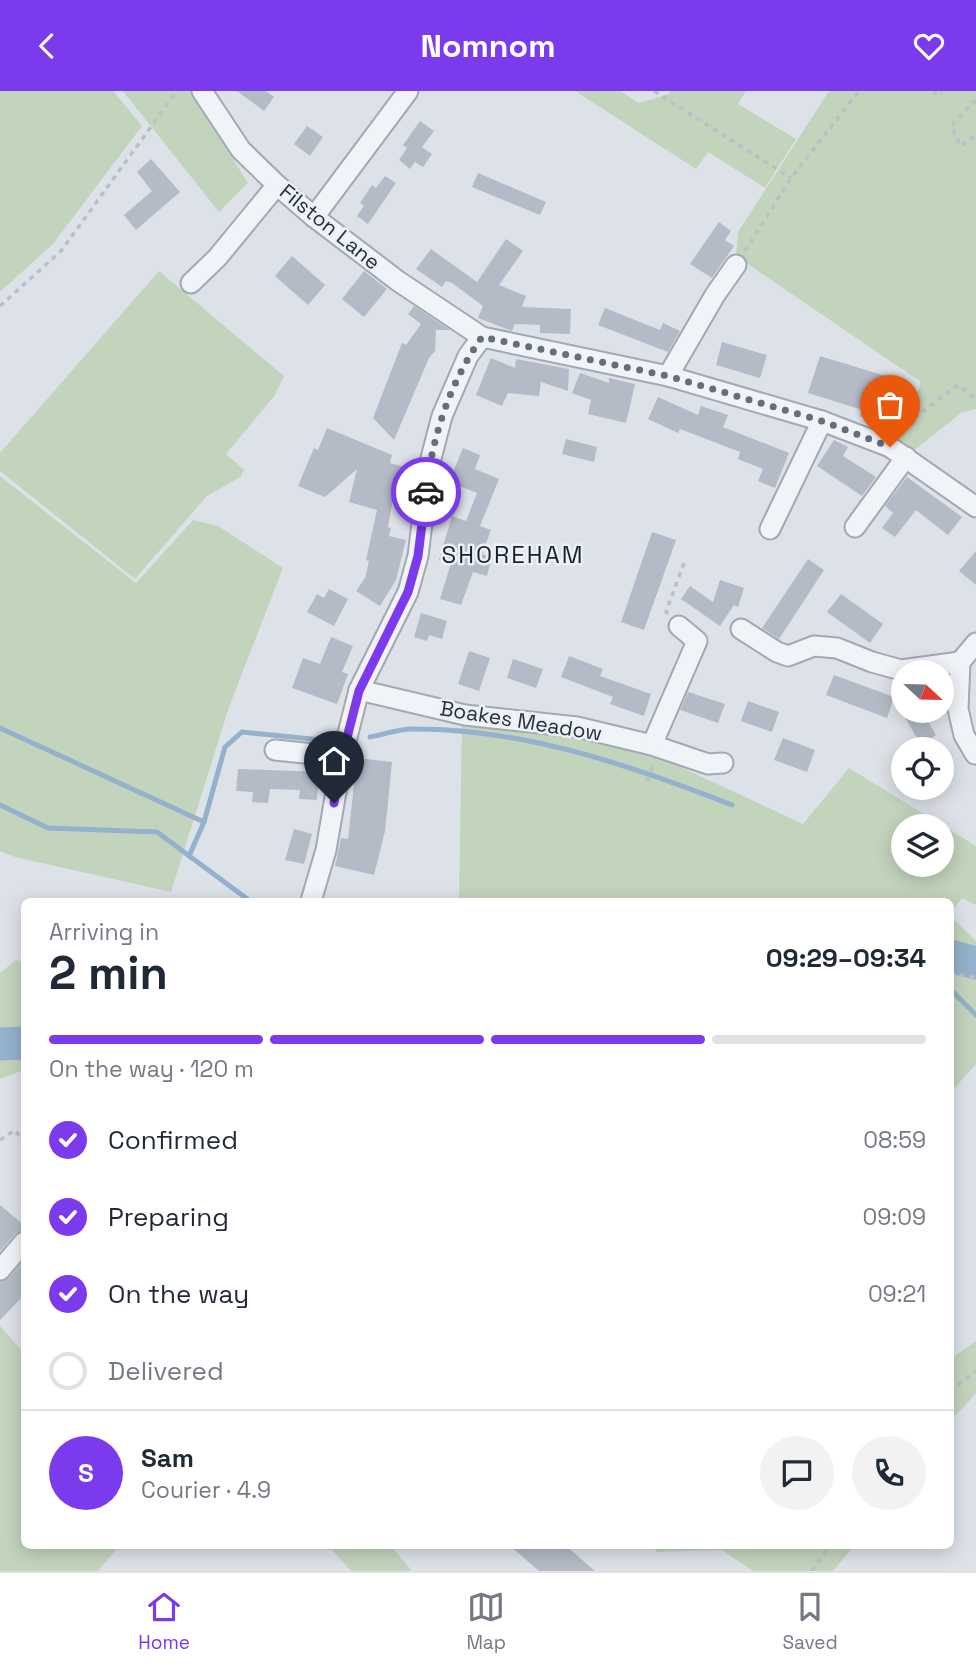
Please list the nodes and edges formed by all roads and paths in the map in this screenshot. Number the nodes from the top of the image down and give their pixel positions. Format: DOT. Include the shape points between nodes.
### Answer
graph roads {
  1 [pos="177,91"];
  2 [pos="202,91"];
  3 [pos="408,91"];
  4 [pos="654,91"];
  5 [pos="859,91"];
  6 [pos="933,91"];
  7 [pos="941,91"];
  8 [pos="976,100"];
  9 [pos="976,135"];
  10 [pos="791,178"];
  11 [pos="277,185"];
  12 [pos="314,217"];
  13 [pos="736,265"];
  14 [pos="191,283"];
  15 [pos="0,306"];
  16 [pos="482,337"];
  17 [pos="668,376"];
  18 [pos="907,393"];
  19 [pos="976,398"];
  20 [pos="870,409"];
  21 [pos="898,419"];
  22 [pos="822,421"];
  23 [pos="898,445"];
  24 [pos="976,507"];
  25 [pos="855,527"];
  26 [pos="770,529"];
  27 [pos="685,560"];
  28 [pos="679,626"];
  29 [pos="741,629"];
  30 [pos="976,643"];
  31 [pos="960,662"];
  32 [pos="359,691"];
  33 [pos="275,750"];
  34 [pos="652,754"];
  35 [pos="975,754"];
  36 [pos="342,757"];
  37 [pos="723,763"];
  38 [pos="647,781"];
  39 [pos="312,898"];
  40 [pos="954,973"];
  41 [pos="976,978"];
  42 [pos="21,1139"];
  43 [pos="0,1140"];
  44 [pos="21,1246"];
  45 [pos="0,1270"];
  46 [pos="976,1371"];
  47 [pos="954,1388"];
  48 [pos="828,1549"];
  49 [pos="812,1571"];
  1 -- 15 [label="path" via="61,251"];
  2 -- 11 [label="street, Filston Lane" via="241,150"];
  3 -- 12 [label="street"];
  4 -- 10 [label="path"];
  5 -- 10 [label="path"];
  6 -- 7 [label="path" via="937,95"];
  8 -- 9 [label="path" via="951,126 961,146"];
  10 -- 13 [label="path"];
  11 -- 12 [label="street, Filston Lane"];
  11 -- 14 [label="street"];
  12 -- 16 [label="street, Filston Lane"];
  13 -- 17 [label="street"];
  16 -- 17 [label="street"];
  16 -- 32 [label="street" via="468,356 442,416 408,592"];
  17 -- 22 [label="street"];
  18 -- 21 [label="path"];
  19 -- 23 [label="path" via="958,385"];
  20 -- 21 [label="path"];
  21 -- 23 [label="path"];
  22 -- 23 [label="street"];
  22 -- 26 [label="street"];
  23 -- 24 [label="street"];
  23 -- 25 [label="street"];
  27 -- 28 [label="path" via="666,612"];
  28 -- 34 [label="street" via="698,641"];
  29 -- 31 [label="street" via="788,656 814,646 837,648 901,670"];
  30 -- 31 [label="street"];
  31 -- 35 [label="street" via="958,709 964,735"];
  32 -- 34 [label="street, Boakes Meadow" via="465,715 577,727"];
  32 -- 36 [label="street"];
  33 -- 36 [label="street"];
  34 -- 37 [label="street, Boakes Meadow"];
  34 -- 38 [label="path"];
  36 -- 39 [label="street" via="326,850"];
  40 -- 41 [label="path"];
  42 -- 43 [label="path" via="15,1130"];
  44 -- 45 [label="street"];
  46 -- 47 [label="path"];
  48 -- 49 [label="path"];
}
